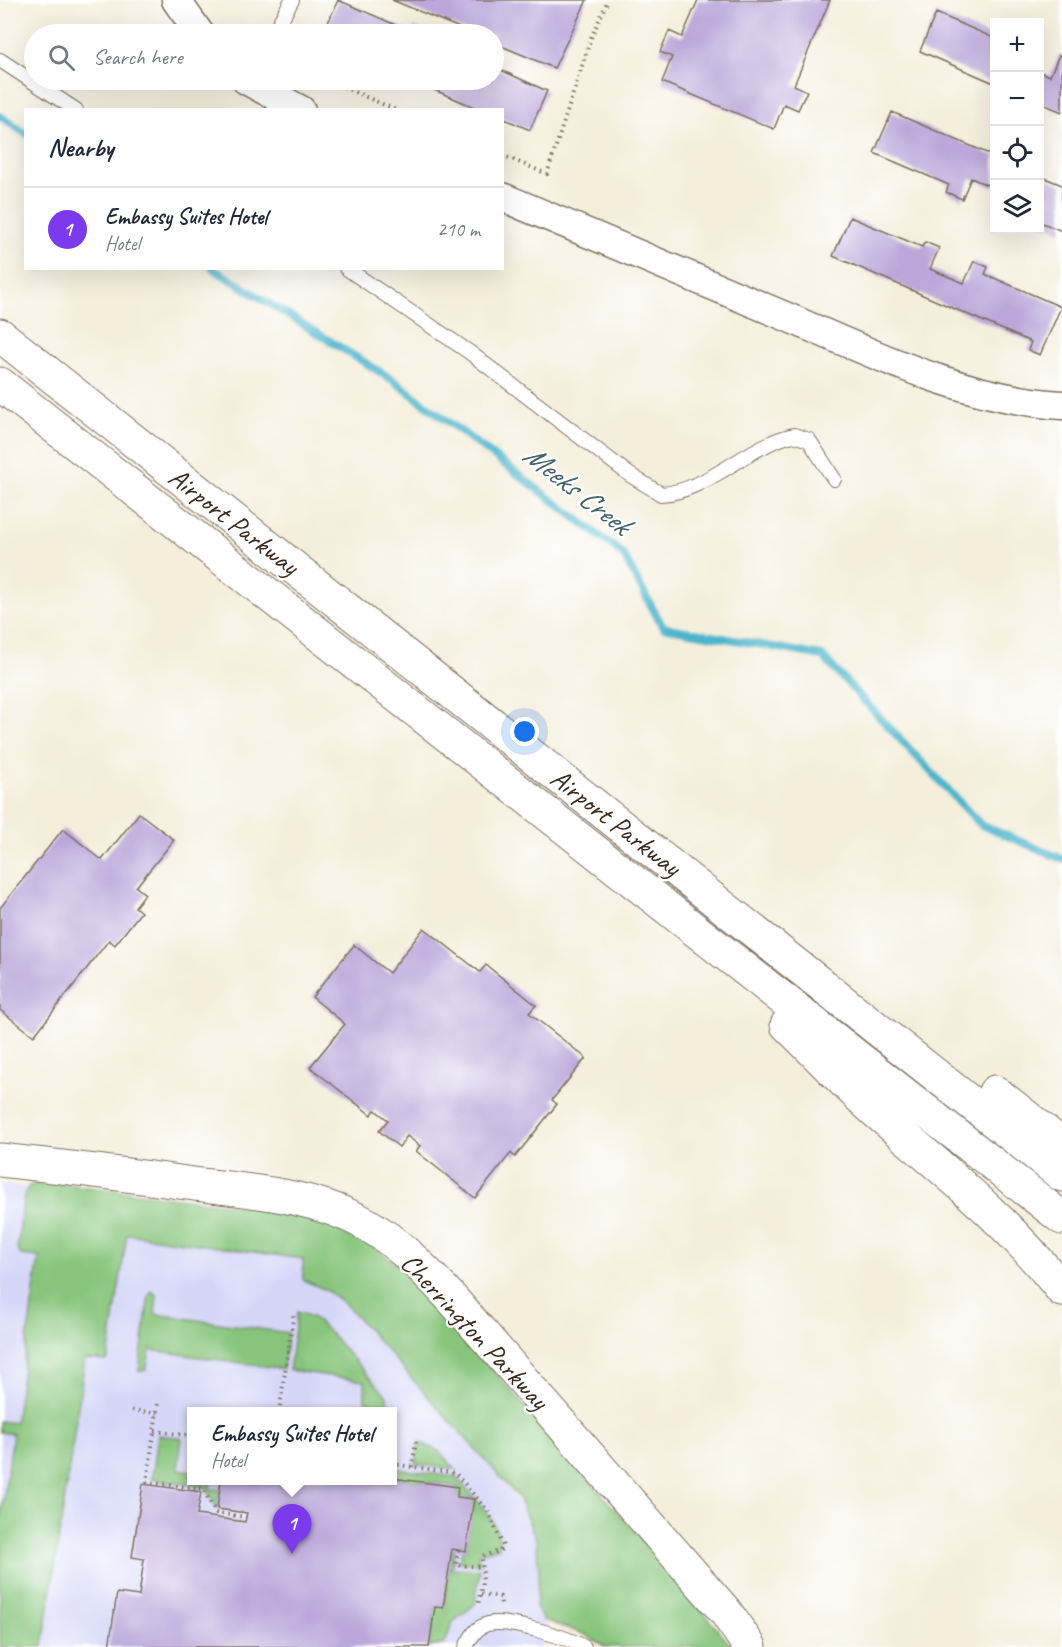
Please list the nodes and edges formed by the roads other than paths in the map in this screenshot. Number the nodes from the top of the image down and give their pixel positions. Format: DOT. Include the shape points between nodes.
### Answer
graph roads {
  1 [pos="176,0"];
  2 [pos="292,0"];
  3 [pos="193,24"];
  4 [pos="279,24"];
  5 [pos="0,60"];
  6 [pos="24,76"];
  7 [pos="46,90"];
  8 [pos="264,90"];
  9 [pos="73,108"];
  10 [pos="297,108"];
  11 [pos="504,198"];
  12 [pos="348,270"];
  13 [pos="0,335"];
  14 [pos="0,384"];
  15 [pos="1062,405"];
  16 [pos="834,479"];
  17 [pos="257,540"];
  18 [pos="656,899"];
  19 [pos="1062,1145"];
  20 [pos="0,1160"];
  21 [pos="1062,1175"];
  22 [pos="1062,1218"];
  23 [pos="1062,1290"];
  24 [pos="466,1647"];
  25 [pos="584,1647"];
  26 [pos="750,1647"];
  1 -- 3 [label="street"];
  2 -- 4 [label="lane"];
  5 -- 6 [label="lane"];
  7 -- 9 [label="lane"];
  8 -- 10 [label="street"];
  11 -- 15 [label="street" via="944,381 1008,400"];
  12 -- 16 [label="lane" via="469,351 630,475 661,494 685,488 794,435 809,440"];
  13 -- 17 [label="main road, Airport Parkway"];
  14 -- 18 [label="main road, Airport Parkway"];
  17 -- 19 [label="main road" via="921,1034"];
  17 -- 21 [label="main road, Airport Parkway"];
  18 -- 22 [label="main road, Airport Parkway"];
  18 -- 23 [label="main road" via="880,1115 955,1177"];
  20 -- 26 [label="main road, Cherrington Parkway" via="297,1199 366,1224 404,1252 446,1292 724,1611"];
  24 -- 25 [label="lane" via="479,1628 489,1624 555,1634"];
}
